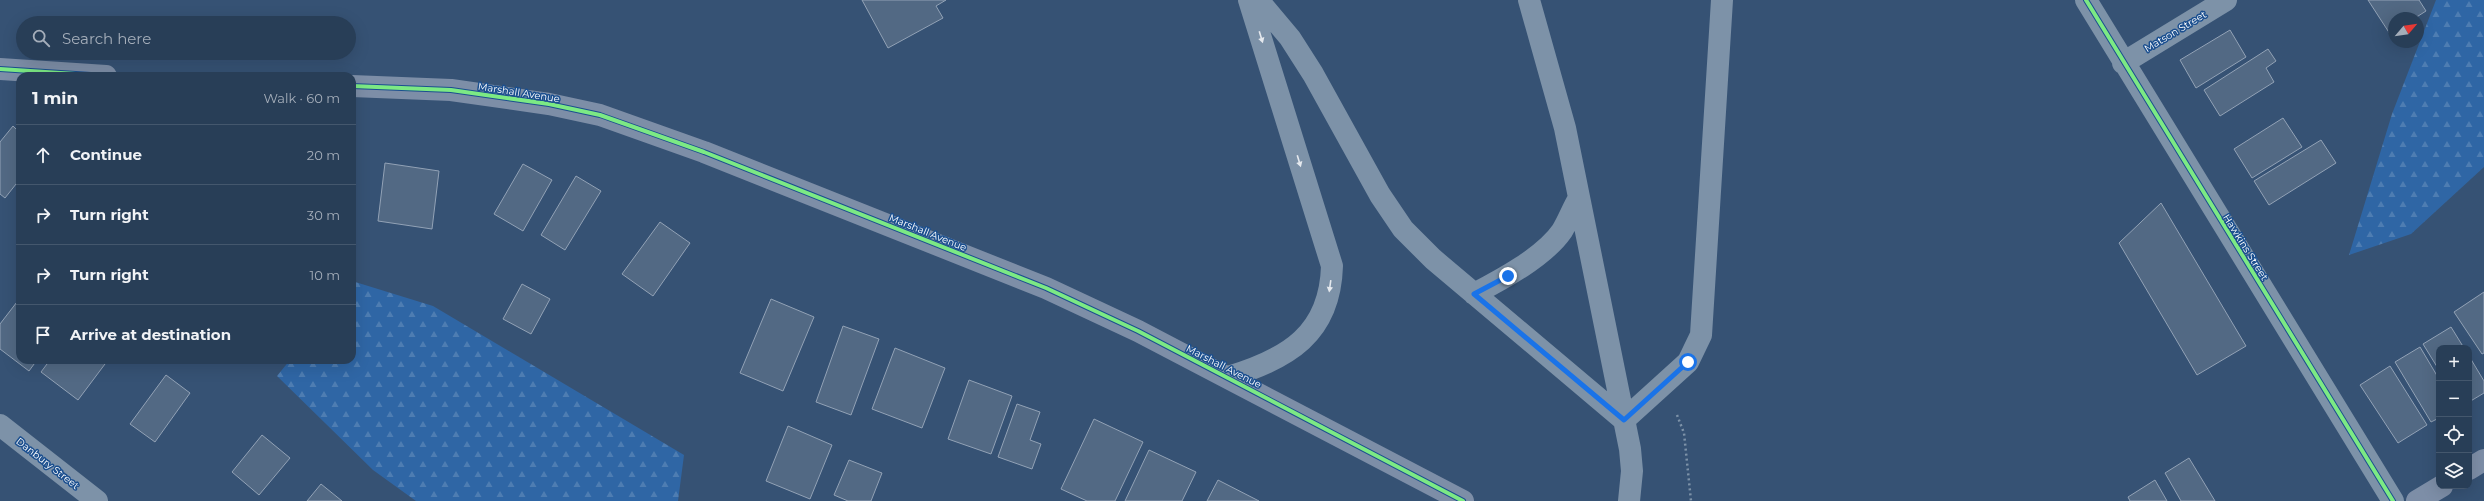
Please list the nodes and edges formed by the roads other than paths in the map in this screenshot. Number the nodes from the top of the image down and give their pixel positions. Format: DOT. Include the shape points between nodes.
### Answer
graph roads {
  1 [pos="1249,0"];
  2 [pos="1258,0"];
  3 [pos="1529,0"];
  4 [pos="1722,0"];
  5 [pos="2086,0"];
  6 [pos="2226,0"];
  7 [pos="2123,62"];
  8 [pos="0,69"];
  9 [pos="45,72"];
  10 [pos="356,86"];
  11 [pos="1579,198"];
  12 [pos="1474,294"];
  13 [pos="1228,377"];
  14 [pos="1624,420"];
  15 [pos="0,425"];
  16 [pos="2484,460"];
  17 [pos="2472,467"];
  18 [pos="2437,489"];
  19 [pos="97,501"];
  20 [pos="1463,501"];
  21 [pos="1629,501"];
  22 [pos="2393,501"];
  23 [pos="2417,501"];
  1 -- 13 [label="street, one-way" via="1332,266 1331,287 1324,313 1305,339 1262,367"];
  2 -- 12 [label="street" via="1290,38 1313,74 1380,195 1404,229 1433,259"];
  3 -- 11 [label="street" via="1565,128"];
  4 -- 14 [label="street" via="1701,335 1688,362"];
  5 -- 7 [label="street, Hawkins Street"];
  6 -- 7 [label="street, Matson Street"];
  7 -- 22 [label="street, Hawkins Street"];
  8 -- 9 [label="main road"];
  10 -- 13 [label="main road, Marshall Avenue" via="451,90 500,96 600,116 704,152 1046,288"];
  11 -- 12 [label="street" via="1561,232 1535,257 1508,276"];
  11 -- 14 [label="street"];
  12 -- 14 [label="street"];
  13 -- 20 [label="main road, Marshall Avenue"];
  14 -- 21 [label="street" via="1632,471"];
  15 -- 19 [label="street, Danbury Street"];
  16 -- 17 [label="main road"];
  18 -- 23 [label="main road"];
}
